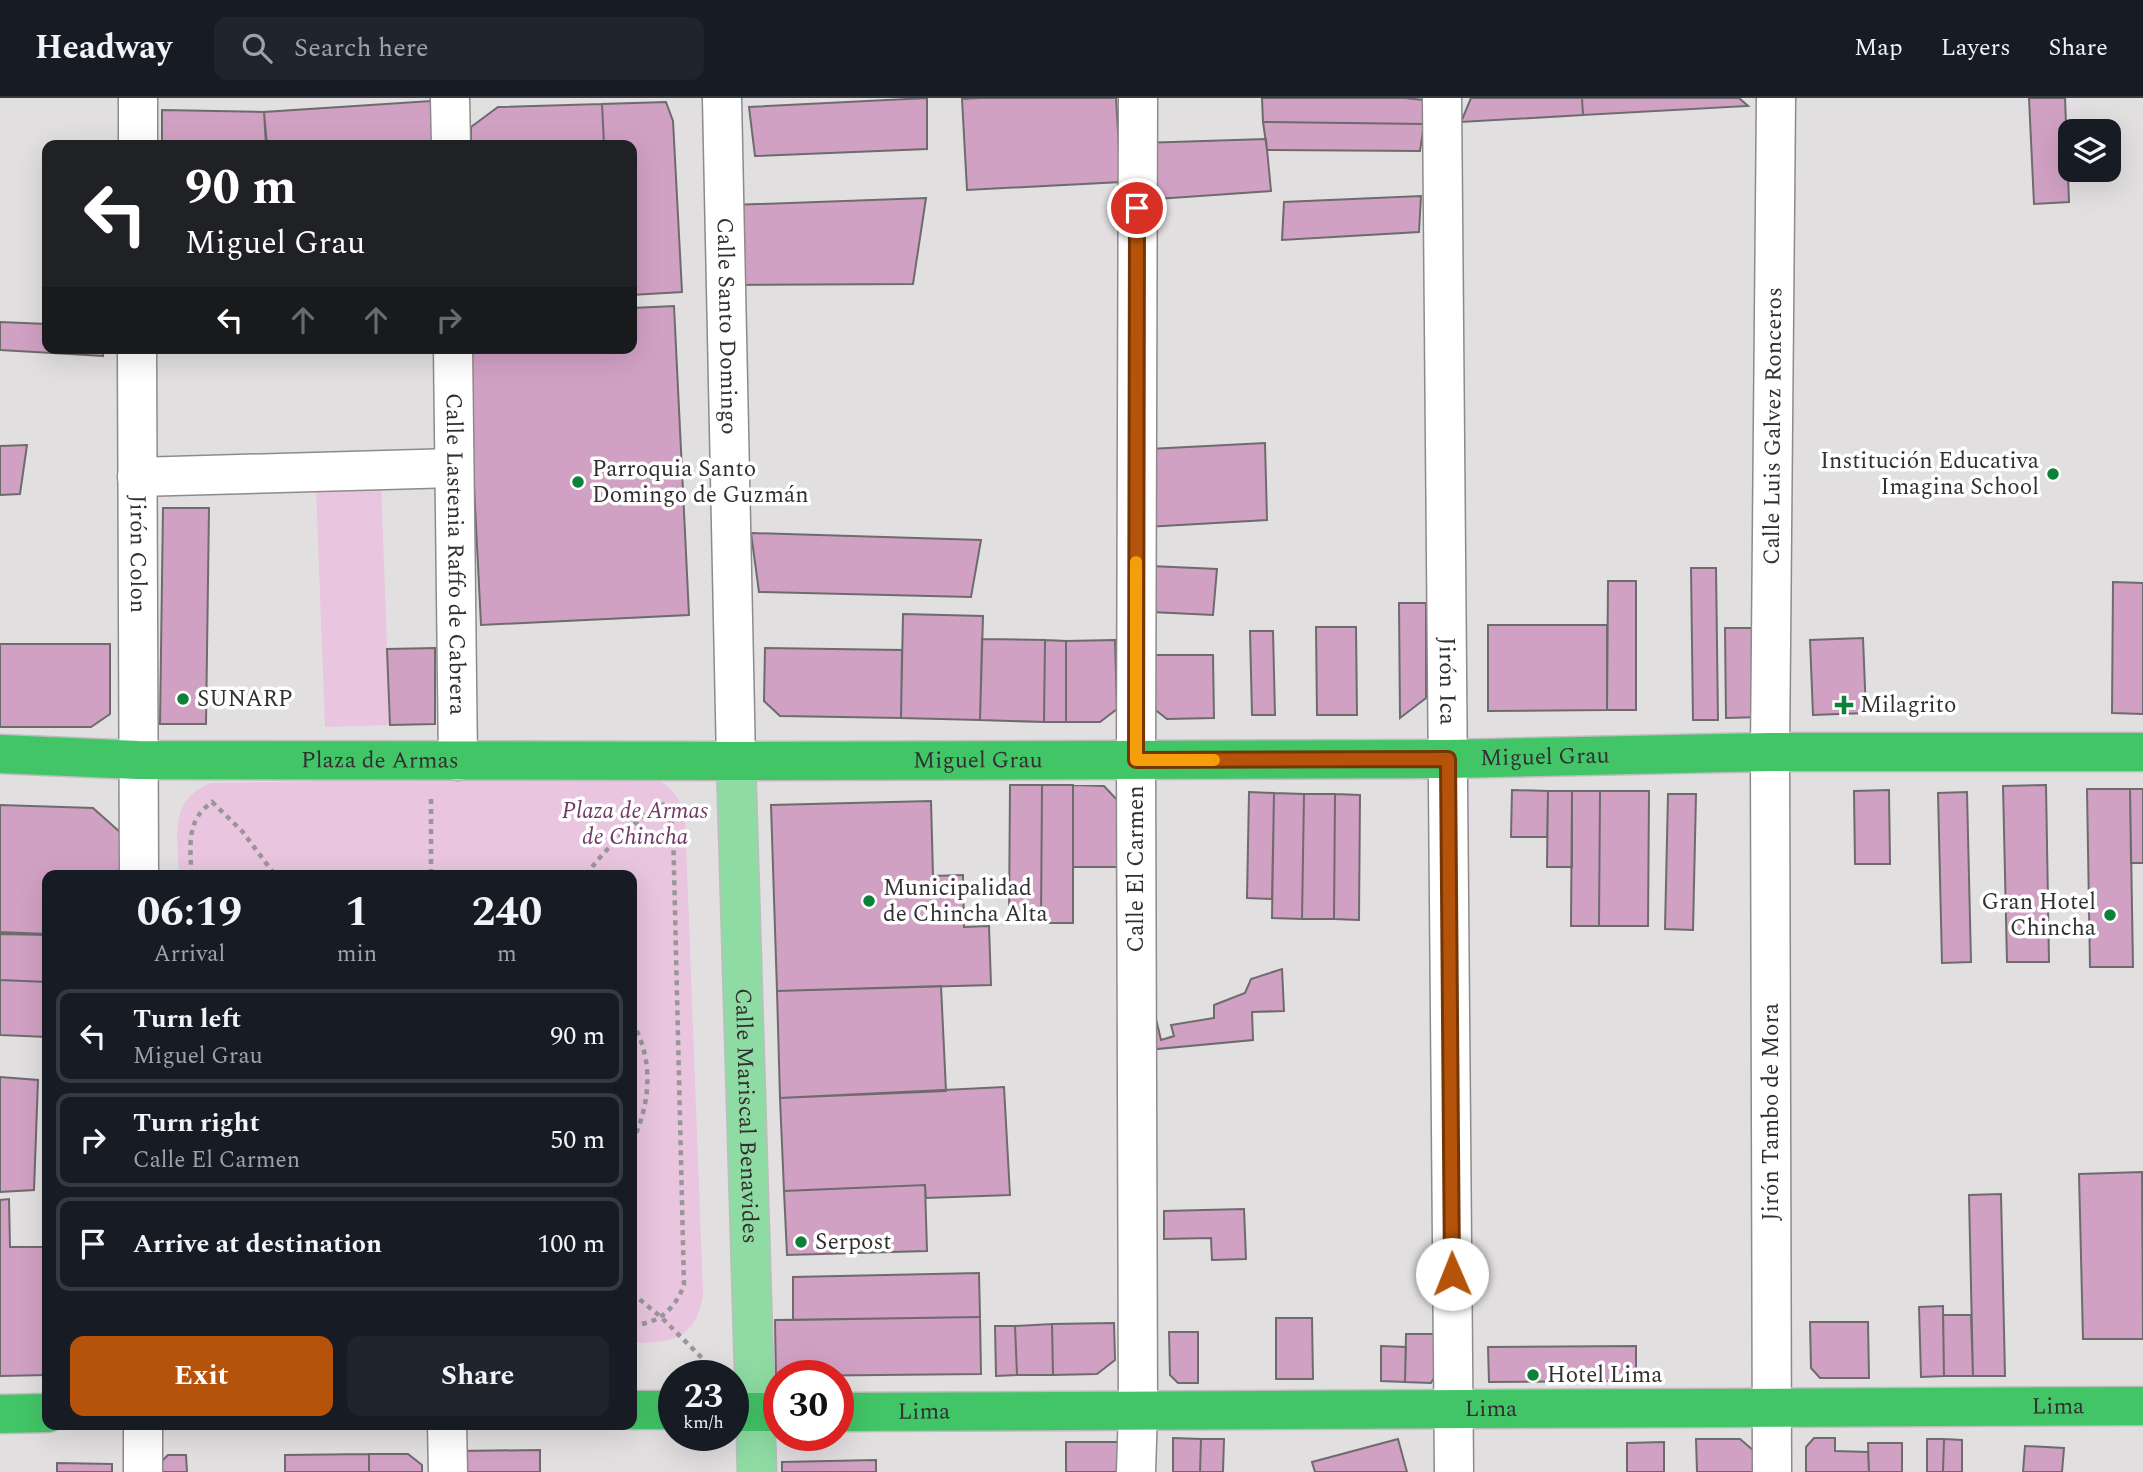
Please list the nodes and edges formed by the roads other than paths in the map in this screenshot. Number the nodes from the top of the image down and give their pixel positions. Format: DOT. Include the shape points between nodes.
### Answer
graph roads {
  1 [pos="138,98"];
  2 [pos="450,98"];
  3 [pos="722,98"];
  4 [pos="1138,98"];
  5 [pos="1442,98"];
  6 [pos="1776,98"];
  7 [pos="138,140"];
  8 [pos="451,140"];
  9 [pos="137,354"];
  10 [pos="453,354"];
  11 [pos="454,468"];
  12 [pos="137,477"];
  13 [pos="1770,752"];
  14 [pos="2143,752"];
  15 [pos="0,754"];
  16 [pos="1448,759"];
  17 [pos="138,760"];
  18 [pos="1136,760"];
  19 [pos="444,761"];
  20 [pos="736,761"];
  21 [pos="139,870"];
  22 [pos="2143,1406"];
  23 [pos="1772,1408"];
  24 [pos="637,1410"];
  25 [pos="658,1410"];
  26 [pos="1138,1410"];
  27 [pos="1453,1410"];
  28 [pos="756,1412"];
  29 [pos="854,1412"];
  30 [pos="42,1413"];
  31 [pos="0,1414"];
  32 [pos="144,1430"];
  33 [pos="447,1430"];
  34 [pos="143,1472"];
  35 [pos="448,1472"];
  36 [pos="757,1472"];
  37 [pos="1136,1472"];
  38 [pos="1454,1472"];
  39 [pos="1772,1472"];
  1 -- 7 [label="street"];
  2 -- 8 [label="street"];
  3 -- 20 [label="street, Calle Santo Domingo"];
  4 -- 18 [label="street, Calle El Carmen"];
  5 -- 16 [label="street, Jirón Ica"];
  6 -- 13 [label="street, Calle Luis Galvez Ronceros"];
  9 -- 12 [label="street, Jirón Colon"];
  10 -- 11 [label="street, Calle Lastenia Raffo de Cabrera"];
  11 -- 12 [label="street"];
  11 -- 19 [label="street, Calle Lastenia Raffo de Cabrera"];
  12 -- 17 [label="street, Jirón Colon"];
  13 -- 14 [label="highway, Miguel Grau"];
  13 -- 16 [label="highway, Miguel Grau"];
  13 -- 23 [label="street, Jirón Tambo de Mora"];
  15 -- 17 [label="highway, Plaza de Armas"];
  16 -- 18 [label="highway, Miguel Grau"];
  16 -- 27 [label="street, Jirón Ica"];
  17 -- 19 [label="highway, Plaza de Armas"];
  17 -- 21 [label="street"];
  18 -- 20 [label="highway, Miguel Grau"];
  18 -- 26 [label="street, Calle El Carmen"];
  19 -- 20 [label="highway, Plaza de Armas"];
  20 -- 28 [label="main road, Calle Mariscal Benavides"];
  22 -- 23 [label="highway, Lima"];
  23 -- 27 [label="highway, Lima"];
  23 -- 39 [label="street, Jirón Tambo de Mora"];
  24 -- 25 [label="highway"];
  26 -- 27 [label="highway, Lima"];
  26 -- 29 [label="highway, Lima"];
  26 -- 37 [label="street, Calle El Carmen"];
  27 -- 38 [label="street, Jirón Ica"];
  28 -- 36 [label="main road, Calle Mariscal Benavides"];
  30 -- 31 [label="highway"];
  32 -- 34 [label="street"];
  33 -- 35 [label="street"];
}
